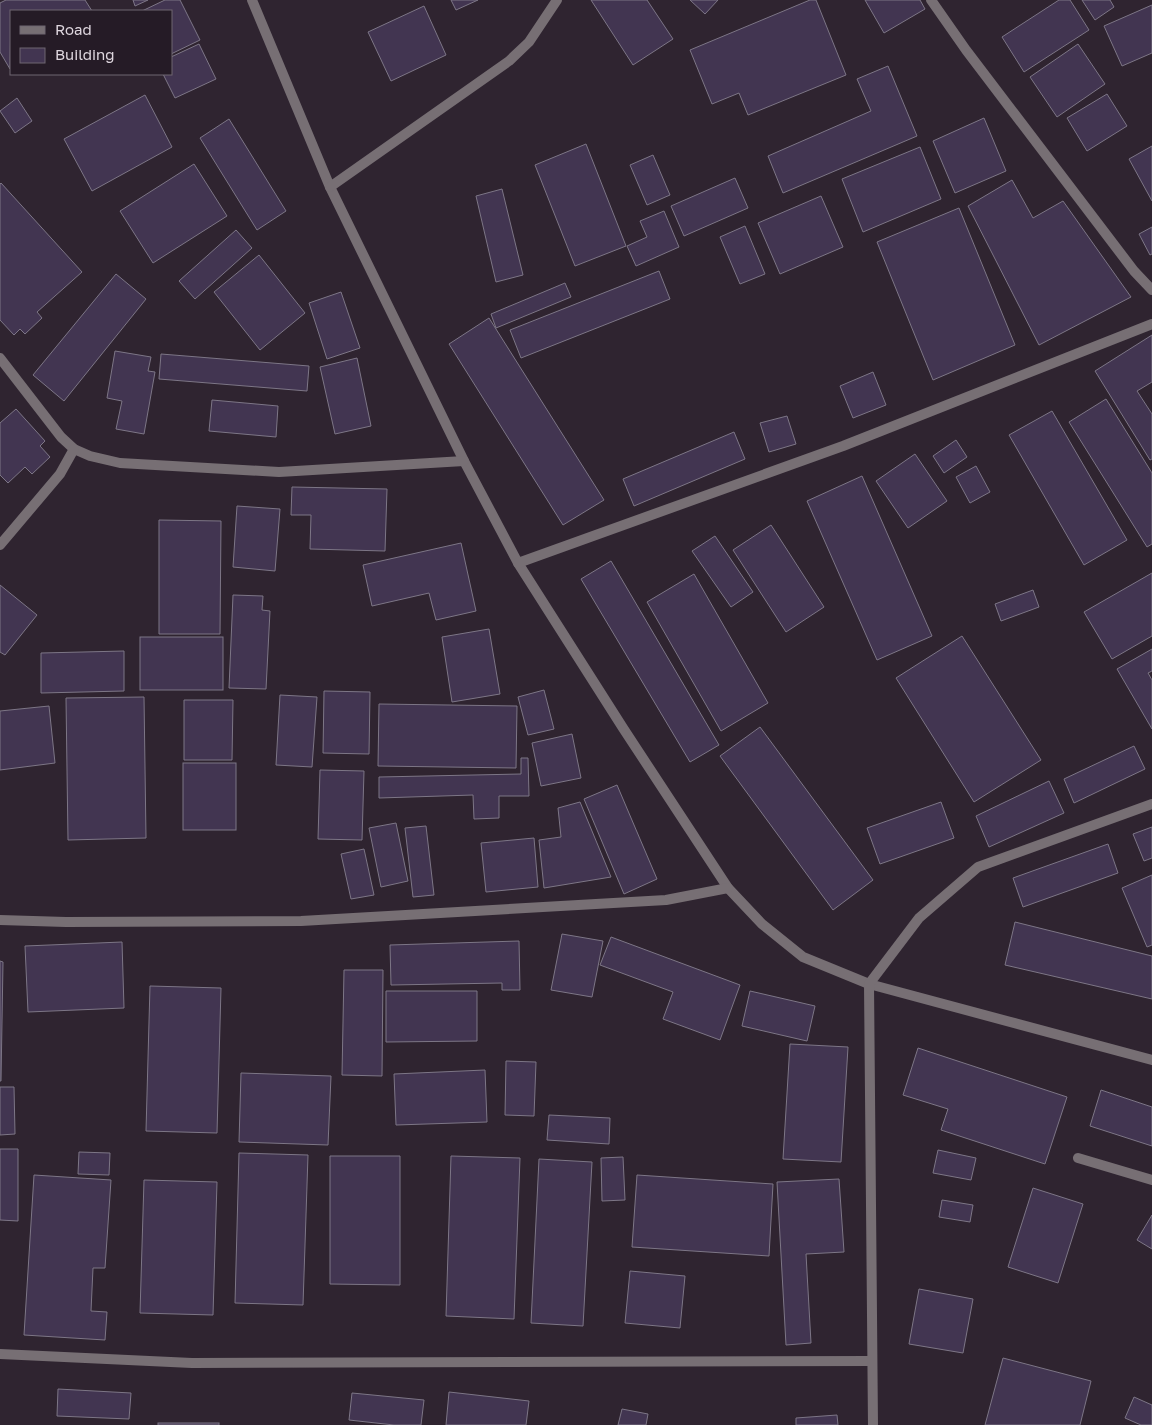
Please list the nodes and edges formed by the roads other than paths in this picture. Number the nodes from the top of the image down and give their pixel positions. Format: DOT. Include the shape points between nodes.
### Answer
graph roads {
  1 [pos="252,0"];
  2 [pos="556,0"];
  3 [pos="931,0"];
  4 [pos="330,187"];
  5 [pos="1152,290"];
  6 [pos="1152,324"];
  7 [pos="0,358"];
  8 [pos="74,449"];
  9 [pos="464,462"];
  10 [pos="0,544"];
  11 [pos="518,563"];
  12 [pos="1152,804"];
  13 [pos="728,888"];
  14 [pos="0,920"];
  15 [pos="869,984"];
  16 [pos="1152,1060"];
  17 [pos="1078,1158"];
  18 [pos="1152,1180"];
  19 [pos="0,1354"];
  20 [pos="872,1362"];
  21 [pos="873,1425"];
  1 -- 4 [label="street"];
  2 -- 4 [label="street" via="529,42 509,60"];
  3 -- 5 [label="street" via="1134,271"];
  4 -- 9 [label="street"];
  6 -- 11 [label="street" via="843,446"];
  7 -- 8 [label="street" via="61,437"];
  8 -- 9 [label="street" via="120,462 279,472"];
  8 -- 10 [label="street" via="60,474"];
  9 -- 11 [label="street"];
  11 -- 13 [label="street"];
  12 -- 15 [label="street" via="978,867 918,918"];
  13 -- 14 [label="street" via="666,900 301,921"];
  13 -- 15 [label="street" via="762,924 802,957"];
  15 -- 16 [label="street"];
  15 -- 20 [label="street"];
  17 -- 18 [label="street"];
  19 -- 20 [label="street" via="192,1363"];
  20 -- 21 [label="street"];
}
